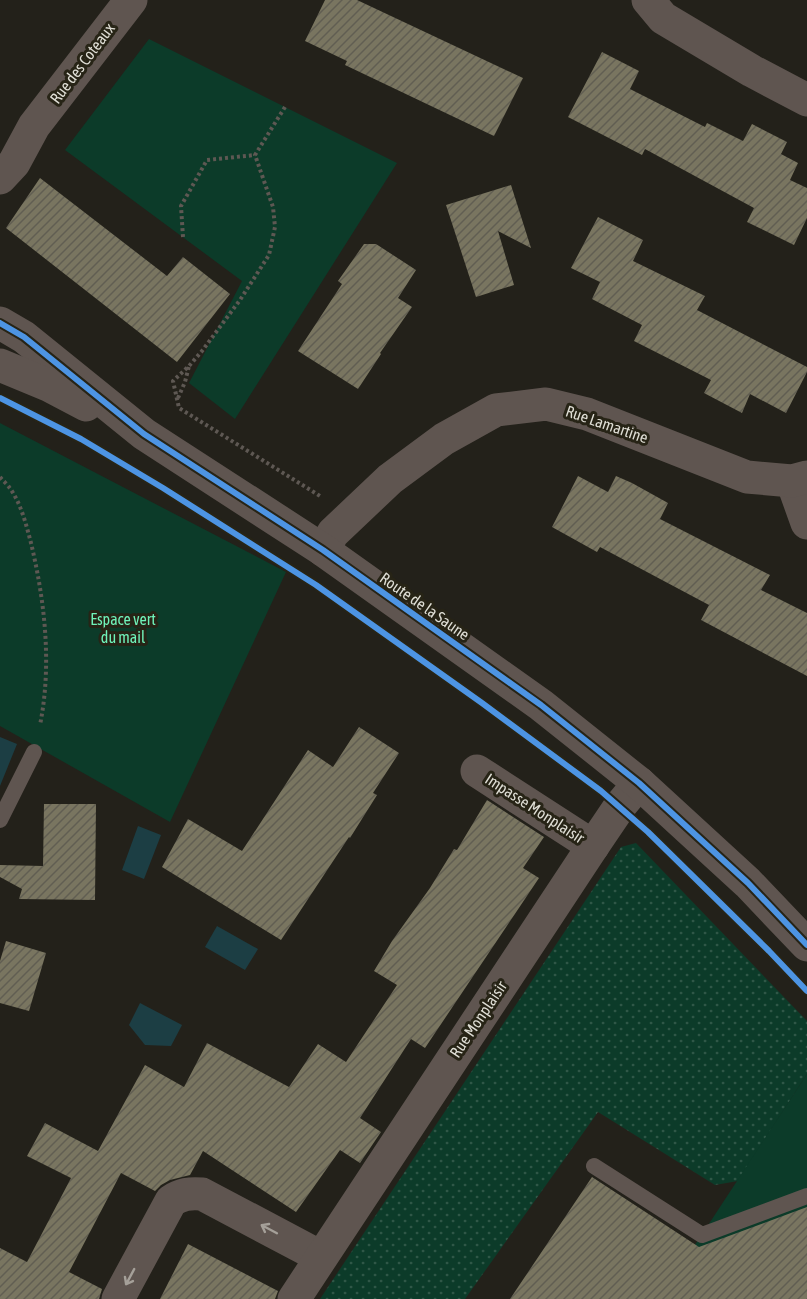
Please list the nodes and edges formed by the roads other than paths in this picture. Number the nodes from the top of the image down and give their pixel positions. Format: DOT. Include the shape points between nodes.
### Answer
graph roads {
  1 [pos="130,0"];
  2 [pos="648,0"];
  3 [pos="807,100"];
  4 [pos="34,126"];
  5 [pos="0,146"];
  6 [pos="0,178"];
  7 [pos="0,323"];
  8 [pos="0,364"];
  9 [pos="144,434"];
  10 [pos="800,479"];
  11 [pos="807,523"];
  12 [pos="323,550"];
  13 [pos="34,752"];
  14 [pos="477,771"];
  15 [pos="639,783"];
  16 [pos="0,820"];
  17 [pos="593,846"];
  18 [pos="807,945"];
  19 [pos="594,1166"];
  20 [pos="807,1196"];
  21 [pos="321,1257"];
  22 [pos="118,1299"];
  23 [pos="294,1299"];
  1 -- 4 [label="street, Rue des Coteaux"];
  2 -- 3 [label="street" via="663,18"];
  4 -- 5 [label="street, Rue des Coteaux"];
  4 -- 6 [label="street, Rue des Coteaux" via="14,164"];
  7 -- 9 [label="street, Route de la Saune" via="24,337"];
  8 -- 9 [label="street, Route de la Saune"];
  9 -- 12 [label="street, Route de la Saune"];
  10 -- 11 [label="street, Rue Lamartine"];
  10 -- 12 [label="street, Rue Lamartine" via="747,477 587,414 546,404 496,410 444,439 390,479 333,533"];
  12 -- 15 [label="street, Route de la Saune" via="542,705"];
  13 -- 16 [label="lane"];
  14 -- 17 [label="street, Impasse Monplaisir"];
  15 -- 17 [label="street, Rue Monplaisir"];
  15 -- 18 [label="street, Route de la Saune"];
  17 -- 21 [label="street, Rue Monplaisir"];
  19 -- 20 [label="lane" via="702,1235"];
  21 -- 22 [label="street, one-way" via="202,1194 190,1193 171,1201"];
  21 -- 23 [label="street, Rue Monplaisir"];
}
